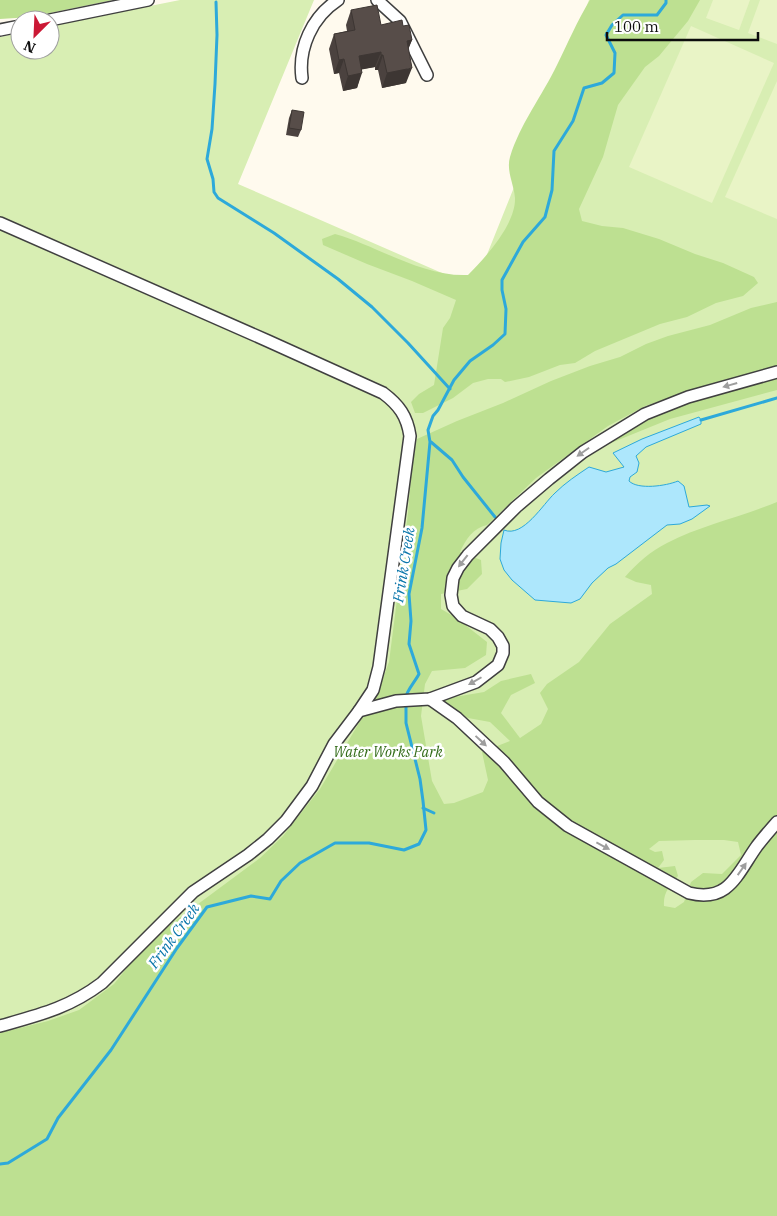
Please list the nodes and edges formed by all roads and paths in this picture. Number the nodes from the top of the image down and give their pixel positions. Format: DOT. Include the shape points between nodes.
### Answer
graph roads {
  1 [pos="148,0"];
  2 [pos="338,0"];
  3 [pos="378,0"];
  4 [pos="60,18"];
  5 [pos="427,75"];
  6 [pos="302,78"];
  7 [pos="0,223"];
  8 [pos="777,372"];
  9 [pos="430,699"];
  10 [pos="359,711"];
  11 [pos="777,822"];
  12 [pos="0,1026"];
  1 -- 4 [label="street"];
  2 -- 6 [label="street" via="328,6 308,34 300,64"];
  3 -- 5 [label="street" via="400,21"];
  7 -- 10 [label="street" via="383,393 402,410 410,436 379,667 373,690"];
  8 -- 9 [label="street, one-way" via="688,397 645,414 583,452 516,508 458,568 451,595 453,606 462,616 490,628 498,637 503,646 502,660 476,682"];
  9 -- 10 [label="street" via="396,701"];
  9 -- 11 [label="street, one-way" via="457,718 504,762 538,802 568,826 689,893 711,895 730,886"];
  10 -- 12 [label="street" via="334,744 302,802 268,839 193,892 88,994 44,1014"];
}
